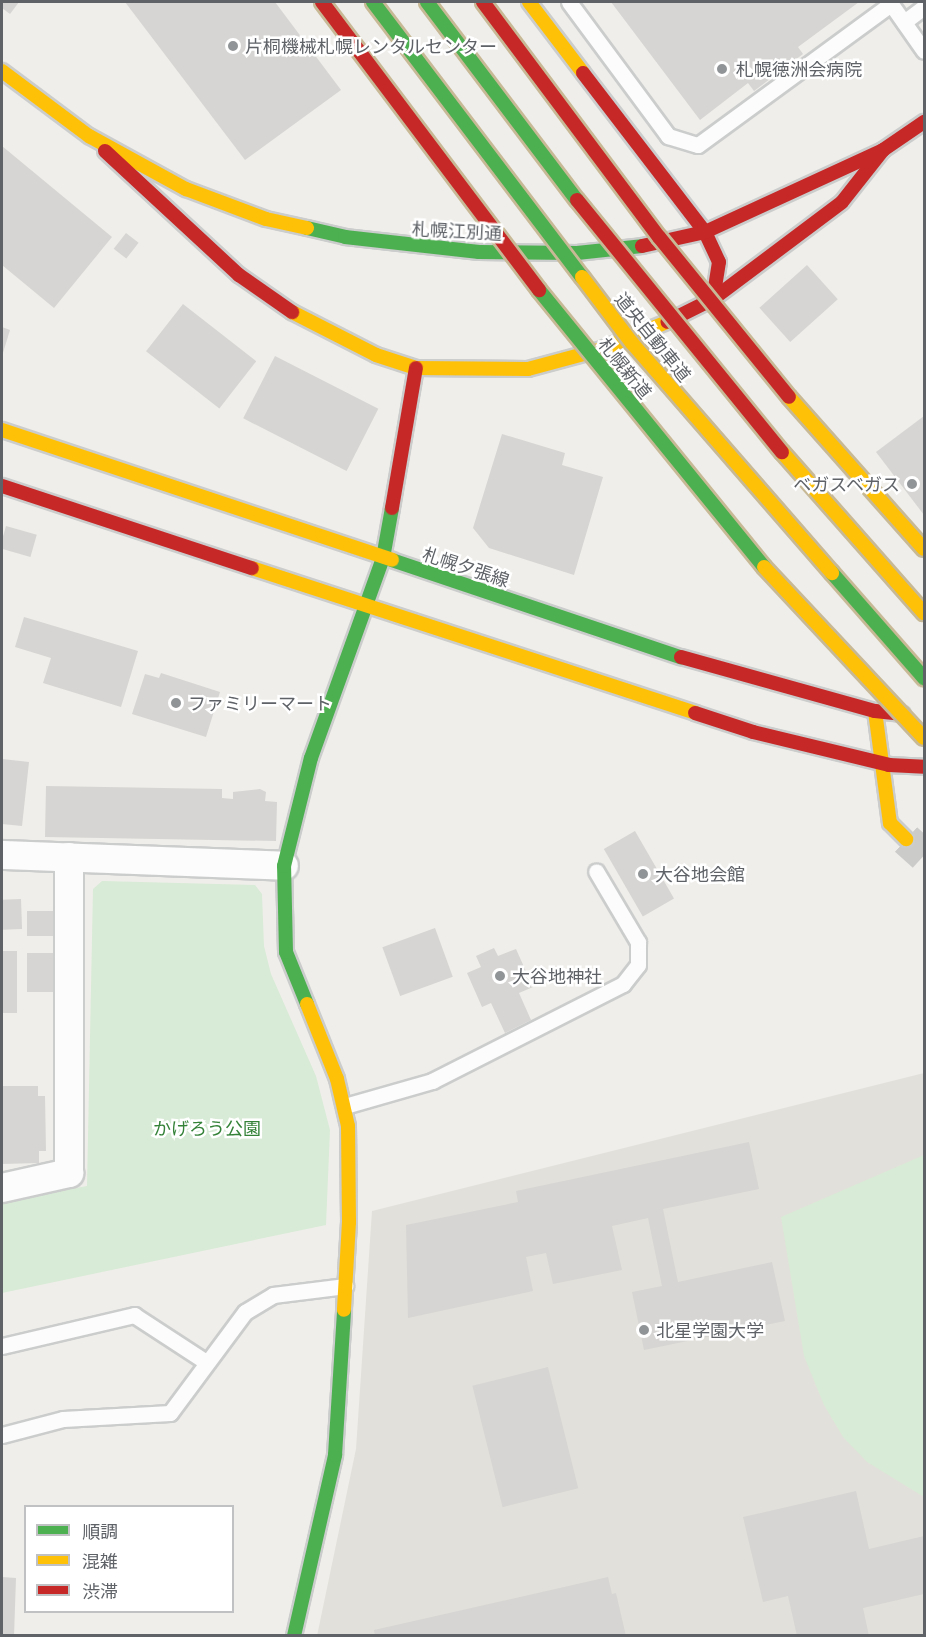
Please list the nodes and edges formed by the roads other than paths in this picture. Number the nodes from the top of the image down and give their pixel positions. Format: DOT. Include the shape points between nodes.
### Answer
graph roads {
  1 [pos="322,2"];
  2 [pos="373,2"];
  3 [pos="427,2"];
  4 [pos="483,2"];
  5 [pos="529,2"];
  6 [pos="569,2"];
  7 [pos="890,3"];
  8 [pos="924,7"];
  9 [pos="904,21"];
  10 [pos="924,51"];
  11 [pos="2,71"];
  12 [pos="924,122"];
  13 [pos="89,136"];
  14 [pos="883,150"];
  15 [pos="705,232"];
  16 [pos="713,299"];
  17 [pos="416,368"];
  18 [pos="2,430"];
  19 [pos="2,486"];
  20 [pos="924,549"];
  21 [pos="383,558"];
  22 [pos="365,605"];
  23 [pos="924,613"];
  24 [pos="924,678"];
  25 [pos="875,711"];
  26 [pos="924,717"];
  27 [pos="924,738"];
  28 [pos="882,762"];
  29 [pos="924,766"];
  30 [pos="906,839"];
  31 [pos="2,855"];
  32 [pos="69,857"];
  33 [pos="284,866"];
  34 [pos="596,871"];
  35 [pos="345,1106"];
  36 [pos="2,1188"];
  37 [pos="345,1286"];
  38 [pos="2,1346"];
  39 [pos="206,1362"];
  40 [pos="2,1435"];
  41 [pos="294,1635"];
  1 -- 27 [label="main road, 札幌新道, bridge" via="528,276 748,550"];
  2 -- 24 [label="main road, 道央自動車道, bridge" via="632,343"];
  3 -- 23 [label="main road, 道央自動車道, bridge" via="608,241 761,428"];
  4 -- 20 [label="main road, bridge" via="666,246 784,391"];
  5 -- 15 [label="main road"];
  6 -- 7 [label="lane" via="668,136 698,144"];
  7 -- 9 [label="lane"];
  8 -- 9 [label="lane"];
  9 -- 10 [label="lane"];
  11 -- 13 [label="main road, 札幌江別通"];
  12 -- 14 [label="main road, 札幌江別通"];
  13 -- 15 [label="main road, 札幌江別通" via="186,189 266,219 345,237 410,247 577,253 648,245"];
  13 -- 17 [label="main road" via="239,275 289,311 376,356"];
  14 -- 15 [label="main road, 札幌江別通"];
  14 -- 16 [label="main road" via="842,202"];
  15 -- 16 [label="main road" via="719,261"];
  16 -- 17 [label="main road" via="652,330 553,364 528,369"];
  17 -- 21 [label="main road"];
  18 -- 21 [label="main road, 札幌夕張線"];
  19 -- 22 [label="main road"];
  21 -- 22 [label="main road"];
  21 -- 25 [label="main road, 札幌夕張線" via="702,664"];
  22 -- 28 [label="main road" via="753,732"];
  22 -- 33 [label="main road" via="311,758"];
  25 -- 26 [label="main road, 札幌夕張線"];
  25 -- 28 [label="main road"];
  28 -- 29 [label="main road"];
  28 -- 30 [label="main road" via="890,823"];
  31 -- 32 [label="street"];
  32 -- 33 [label="street"];
  32 -- 36 [label="street" via="69,1173"];
  33 -- 35 [label="main road" via="286,952"];
  34 -- 35 [label="lane" via="638,942 638,965 623,984 432,1081"];
  35 -- 37 [label="main road" via="349,1222"];
  37 -- 39 [label="lane" via="273,1295 245,1312"];
  37 -- 41 [label="main road" via="335,1455"];
  38 -- 39 [label="lane" via="134,1315"];
  39 -- 40 [label="lane" via="170,1413 63,1419"];
}
